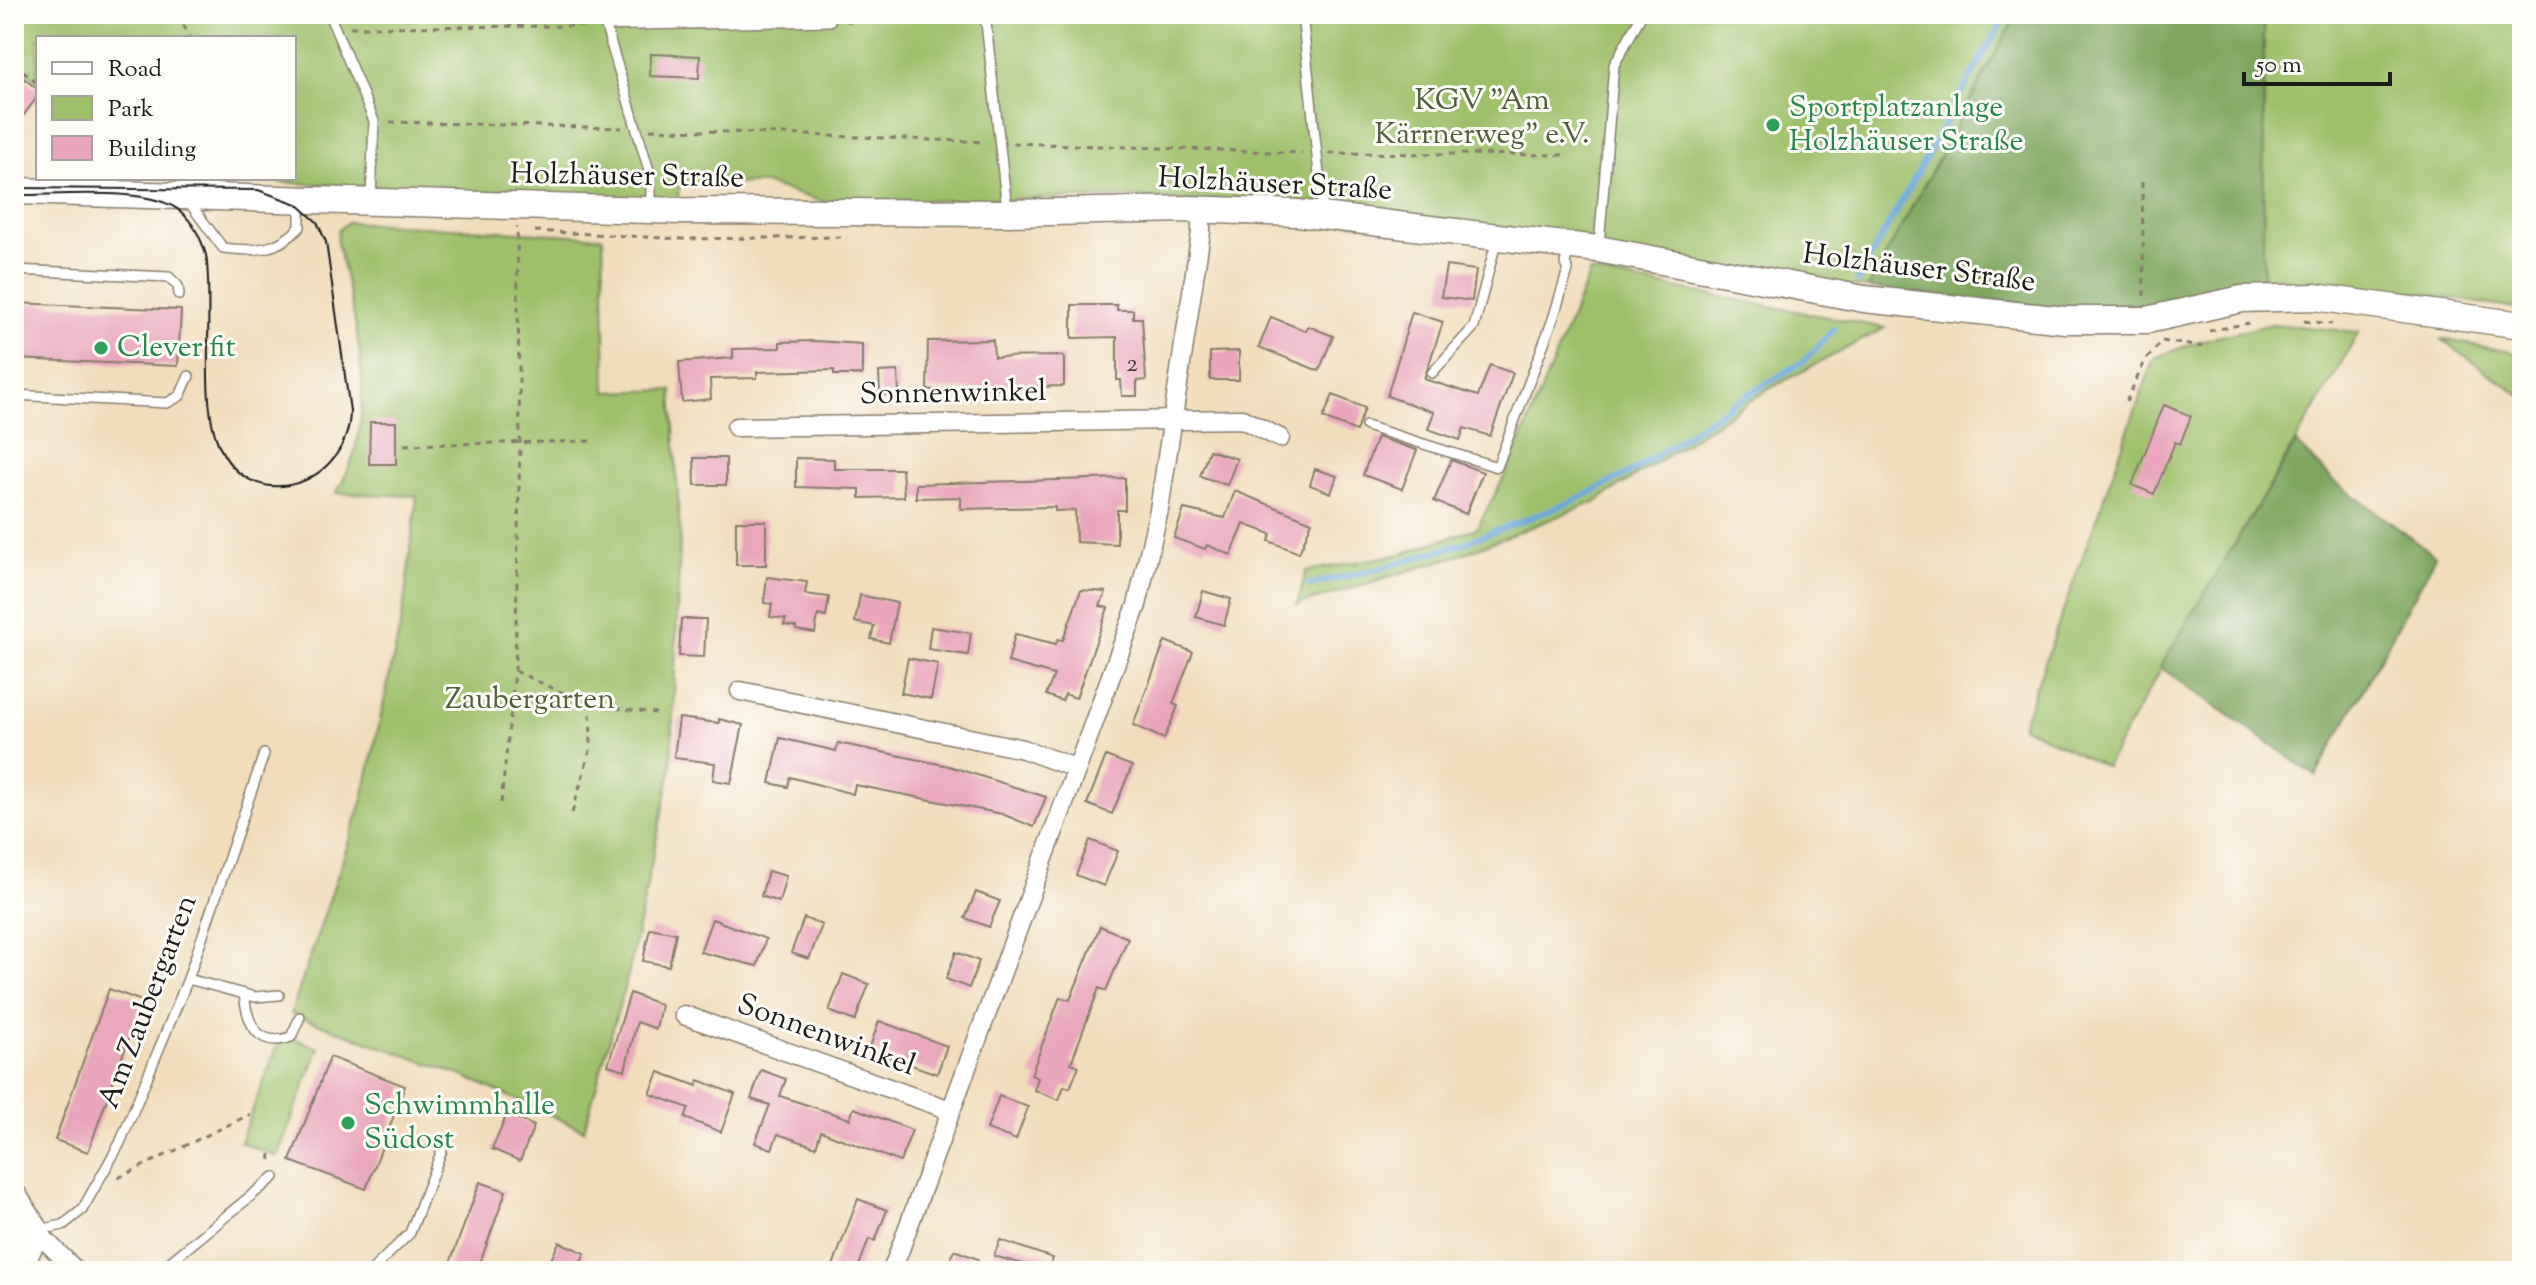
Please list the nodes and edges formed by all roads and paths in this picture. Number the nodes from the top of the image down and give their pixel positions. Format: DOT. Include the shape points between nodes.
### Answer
graph roads {
  1 [pos="178,14"];
  2 [pos="329,14"];
  3 [pos="602,14"];
  4 [pos="636,14"];
  5 [pos="829,14"];
  6 [pos="985,14"];
  7 [pos="1302,14"];
  8 [pos="1642,14"];
  9 [pos="637,25"];
  10 [pos="606,26"];
  11 [pos="335,27"];
  12 [pos="189,36"];
  13 [pos="14,63"];
  14 [pos="36,82"];
  15 [pos="374,121"];
  16 [pos="637,129"];
  17 [pos="999,142"];
  18 [pos="1315,153"];
  19 [pos="1565,155"];
  20 [pos="2142,182"];
  21 [pos="14,191"];
  22 [pos="183,196"];
  23 [pos="300,200"];
  24 [pos="371,203"];
  25 [pos="516,208"];
  26 [pos="1201,209"];
  27 [pos="651,210"];
  28 [pos="1007,213"];
  29 [pos="1324,216"];
  30 [pos="1498,235"];
  31 [pos="855,236"];
  32 [pos="682,239"];
  33 [pos="1570,245"];
  34 [pos="1598,249"];
  35 [pos="14,270"];
  36 [pos="179,295"];
  37 [pos="2259,321"];
  38 [pos="2303,321"];
  39 [pos="2333,324"];
  40 [pos="2522,325"];
  41 [pos="2204,333"];
  42 [pos="2154,335"];
  43 [pos="2176,338"];
  44 [pos="1432,373"];
  45 [pos="189,376"];
  46 [pos="14,395"];
  47 [pos="2126,402"];
  48 [pos="1172,418"];
  49 [pos="1366,426"];
  50 [pos="736,427"];
  51 [pos="1280,438"];
  52 [pos="591,441"];
  53 [pos="404,445"];
  54 [pos="520,445"];
  55 [pos="515,671"];
  56 [pos="740,691"];
  57 [pos="590,705"];
  58 [pos="656,713"];
  59 [pos="264,754"];
  60 [pos="1075,768"];
  61 [pos="501,803"];
  62 [pos="572,813"];
  63 [pos="188,979"];
  64 [pos="244,994"];
  65 [pos="279,995"];
  66 [pos="684,1015"];
  67 [pos="300,1017"];
  68 [pos="950,1110"];
  69 [pos="251,1114"];
  70 [pos="442,1150"];
  71 [pos="274,1177"];
  72 [pos="95,1190"];
  73 [pos="14,1197"];
  74 [pos="36,1231"];
  75 [pos="18,1271"];
  76 [pos="76,1271"];
  77 [pos="159,1271"];
  78 [pos="371,1271"];
  79 [pos="892,1271"];
  1 -- 12 [label="path"];
  2 -- 11 [label="lane"];
  3 -- 10 [label="lane"];
  4 -- 9 [label="lane"];
  5 -- 9 [label="lane" via="830,21"];
  6 -- 17 [label="lane"];
  7 -- 18 [label="lane"];
  8 -- 34 [label="lane" via="1614,65"];
  9 -- 10 [label="lane"];
  10 -- 11 [label="path"];
  10 -- 16 [label="lane"];
  11 -- 15 [label="lane"];
  13 -- 14 [label="path"];
  15 -- 16 [label="path"];
  15 -- 24 [label="lane"];
  16 -- 17 [label="path"];
  16 -- 27 [label="lane" via="651,177"];
  17 -- 18 [label="path"];
  17 -- 28 [label="lane"];
  18 -- 19 [label="path"];
  18 -- 29 [label="lane"];
  20 -- 42 [label="path"];
  21 -- 22 [label="main road, Holzhäuser Straße"];
  22 -- 23 [label="main road, Holzhäuser Straße"];
  22 -- 23 [label="lane" via="223,248 239,250 267,249 287,241 300,227"];
  23 -- 24 [label="main road, Holzhäuser Straße"];
  24 -- 25 [label="main road, Holzhäuser Straße"];
  25 -- 27 [label="main road, Holzhäuser Straße"];
  25 -- 54 [label="path"];
  26 -- 28 [label="main road, Holzhäuser Straße"];
  26 -- 29 [label="main road, Holzhäuser Straße"];
  26 -- 48 [label="street"];
  27 -- 28 [label="main road, Holzhäuser Straße"];
  29 -- 30 [label="main road, Holzhäuser Straße"];
  30 -- 33 [label="main road, Holzhäuser Straße"];
  30 -- 44 [label="lane" via="1474,327"];
  31 -- 32 [label="path"];
  33 -- 34 [label="main road, Holzhäuser Straße"];
  33 -- 49 [label="lane" via="1553,319 1497,467"];
  34 -- 42 [label="main road, Holzhäuser Straße" via="1864,299"];
  35 -- 36 [label="lane" via="169,277"];
  37 -- 41 [label="path"];
  38 -- 39 [label="path"];
  40 -- 42 [label="main road, Holzhäuser Straße" via="2314,297 2242,299"];
  42 -- 43 [label="path"];
  42 -- 47 [label="path"];
  45 -- 46 [label="lane" via="180,396 167,403"];
  48 -- 50 [label="street, Sonnenwinkel"];
  48 -- 51 [label="street, Sonnenwinkel" via="1242,419"];
  48 -- 60 [label="street" via="1159,510 1137,605"];
  52 -- 54 [label="path"];
  53 -- 54 [label="path"];
  54 -- 55 [label="path"];
  55 -- 57 [label="path"];
  55 -- 61 [label="path"];
  56 -- 60 [label="street" via="1023,749"];
  57 -- 58 [label="path"];
  57 -- 62 [label="path" via="591,747"];
  59 -- 63 [label="lane, Am Zaubergarten"];
  60 -- 68 [label="street"];
  63 -- 64 [label="lane"];
  63 -- 72 [label="lane, Am Zaubergarten"];
  64 -- 65 [label="lane" via="268,999"];
  64 -- 67 [label="lane" via="247,1022 258,1032 280,1041 291,1037"];
  66 -- 68 [label="street, Sonnenwinkel"];
  68 -- 79 [label="street"];
  69 -- 72 [label="path"];
  70 -- 78 [label="lane" via="410,1233"];
  71 -- 77 [label="lane"];
  72 -- 74 [label="lane, Am Zaubergarten" via="63,1225"];
  73 -- 74 [label="main road"];
  74 -- 75 [label="main road"];
  74 -- 76 [label="street"];
}
